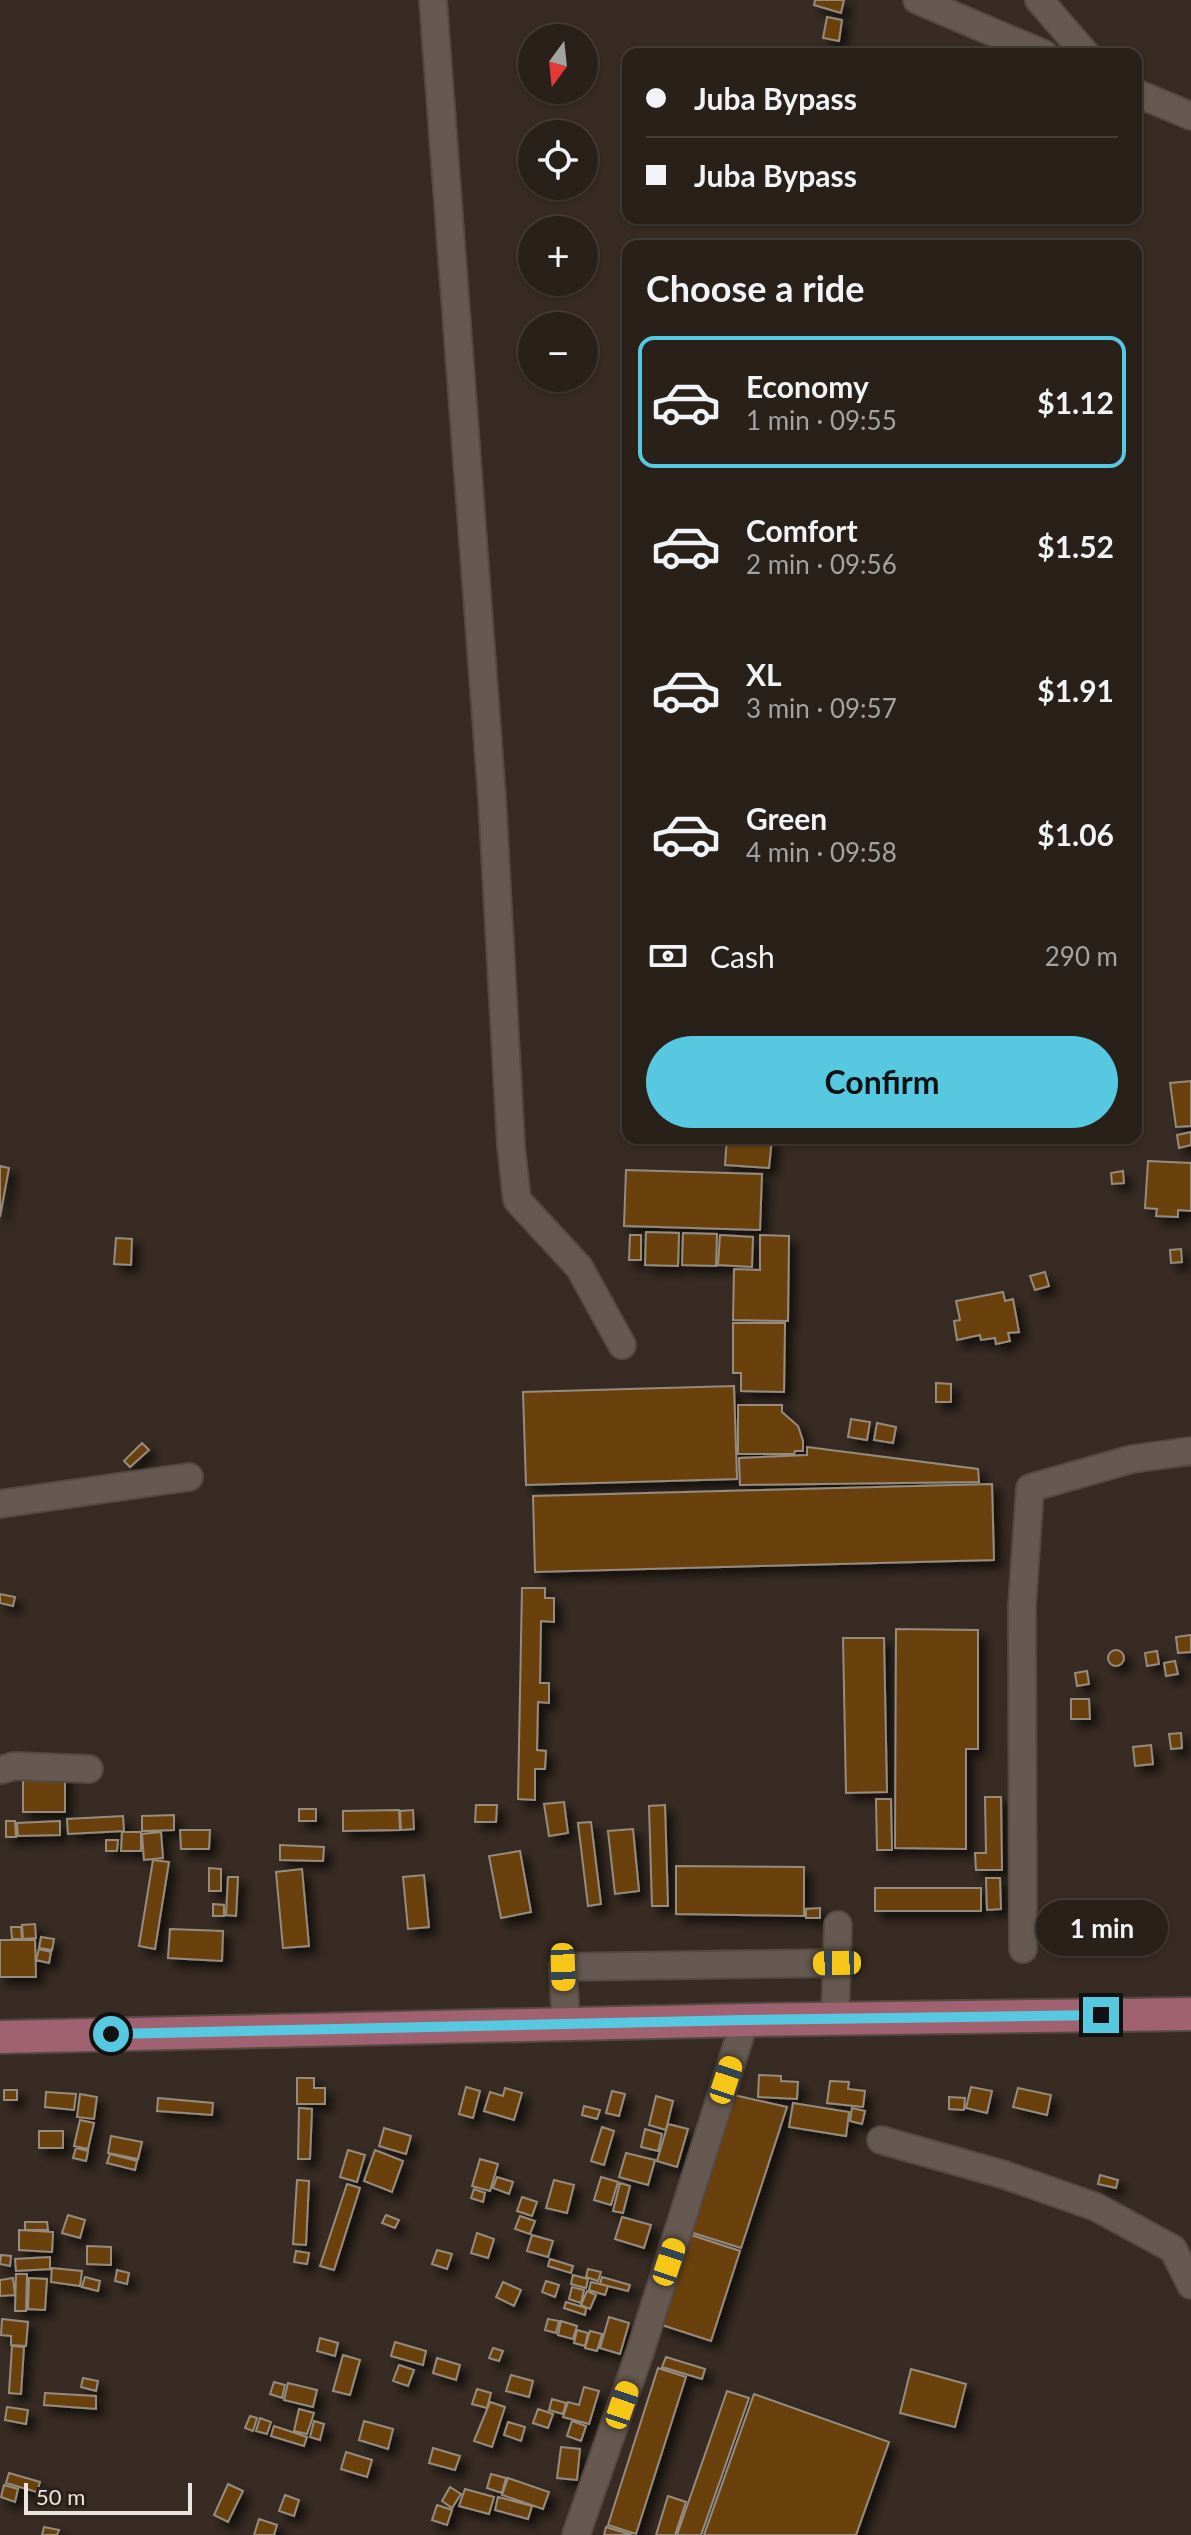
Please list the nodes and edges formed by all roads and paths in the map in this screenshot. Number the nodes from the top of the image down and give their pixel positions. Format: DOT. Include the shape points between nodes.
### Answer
graph roads {
  1 [pos="433,0"];
  2 [pos="917,0"];
  3 [pos="1039,0"];
  4 [pos="1030,48"];
  5 [pos="1081,48"];
  6 [pos="1142,96"];
  7 [pos="1191,116"];
  8 [pos="622,1345"];
  9 [pos="1191,1451"];
  10 [pos="189,1477"];
  11 [pos="0,1504"];
  12 [pos="89,1769"];
  13 [pos="0,1770"];
  14 [pos="838,1925"];
  15 [pos="1023,1949"];
  16 [pos="837,1963"];
  17 [pos="1191,2014"];
  18 [pos="835,2019"];
  19 [pos="745,2020"];
  20 [pos="566,2025"];
  21 [pos="0,2037"];
  22 [pos="881,2140"];
  23 [pos="1191,2285"];
  24 [pos="576,2535"];
  1 -- 8 [label="street" via="517,1200 579,1267"];
  2 -- 4 [label="street"];
  3 -- 5 [label="street"];
  6 -- 7 [label="street"];
  9 -- 15 [label="street" via="1132,1459 1030,1488 1022,1606"];
  10 -- 11 [label="street"];
  12 -- 13 [label="street"];
  14 -- 16 [label="street"];
  16 -- 18 [label="street"];
  16 -- 20 [label="street" via="563,1967"];
  17 -- 18 [label="main road"];
  18 -- 19 [label="main road"];
  19 -- 20 [label="main road"];
  19 -- 24 [label="street"];
  20 -- 21 [label="main road"];
  22 -- 23 [label="street" via="1096,2207 1173,2249"];
}
